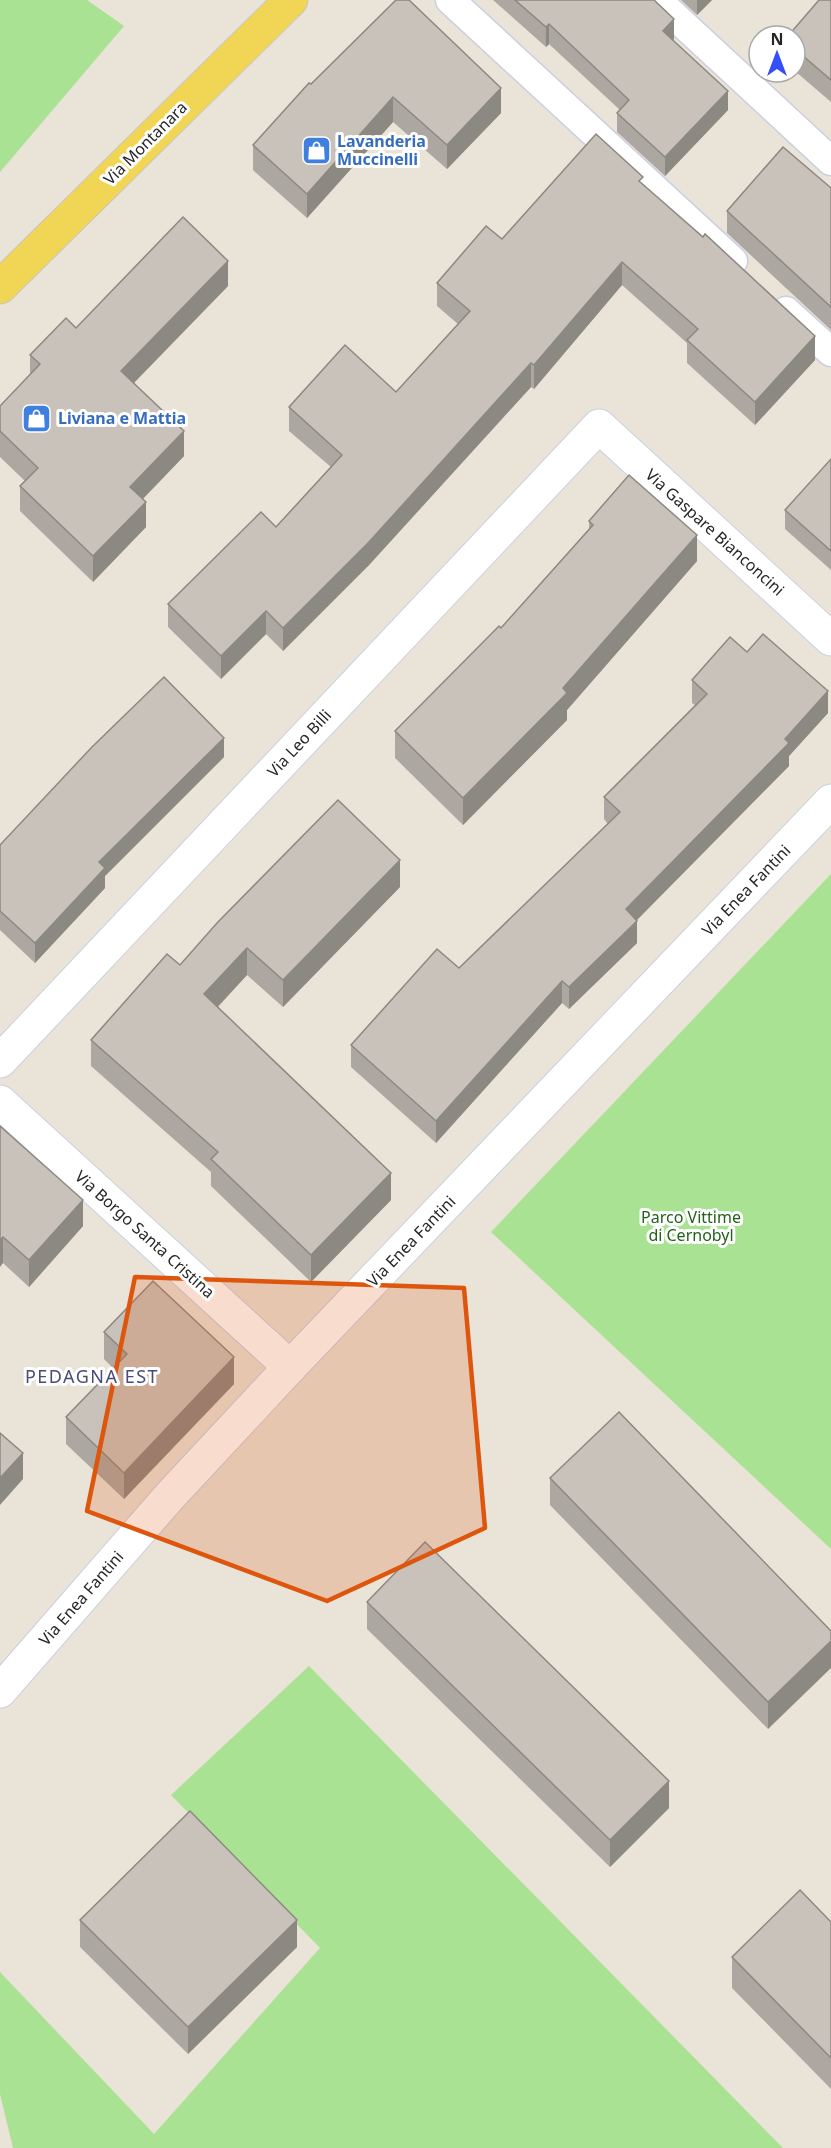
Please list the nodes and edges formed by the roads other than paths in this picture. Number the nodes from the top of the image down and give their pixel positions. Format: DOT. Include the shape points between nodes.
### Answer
graph roads {
  1 [pos="291,0"];
  2 [pos="450,0"];
  3 [pos="657,0"];
  4 [pos="831,161"];
  5 [pos="0,287"];
  6 [pos="831,352"];
  7 [pos="599,426"];
  8 [pos="831,639"];
  9 [pos="831,801"];
  10 [pos="0,1061"];
  11 [pos="0,1101"];
  12 [pos="290,1367"];
  13 [pos="0,1691"];
  1 -- 5 [label="main road, Via Montanara"];
  2 -- 6 [label="lane"];
  3 -- 4 [label="lane"];
  7 -- 8 [label="street, Via Gaspare Bianconcini"];
  7 -- 10 [label="street, Via Leo Billi"];
  9 -- 12 [label="street, Via Enea Fantini"];
  11 -- 12 [label="street, Via Borgo Santa Cristina"];
  12 -- 13 [label="street, Via Enea Fantini"];
}
